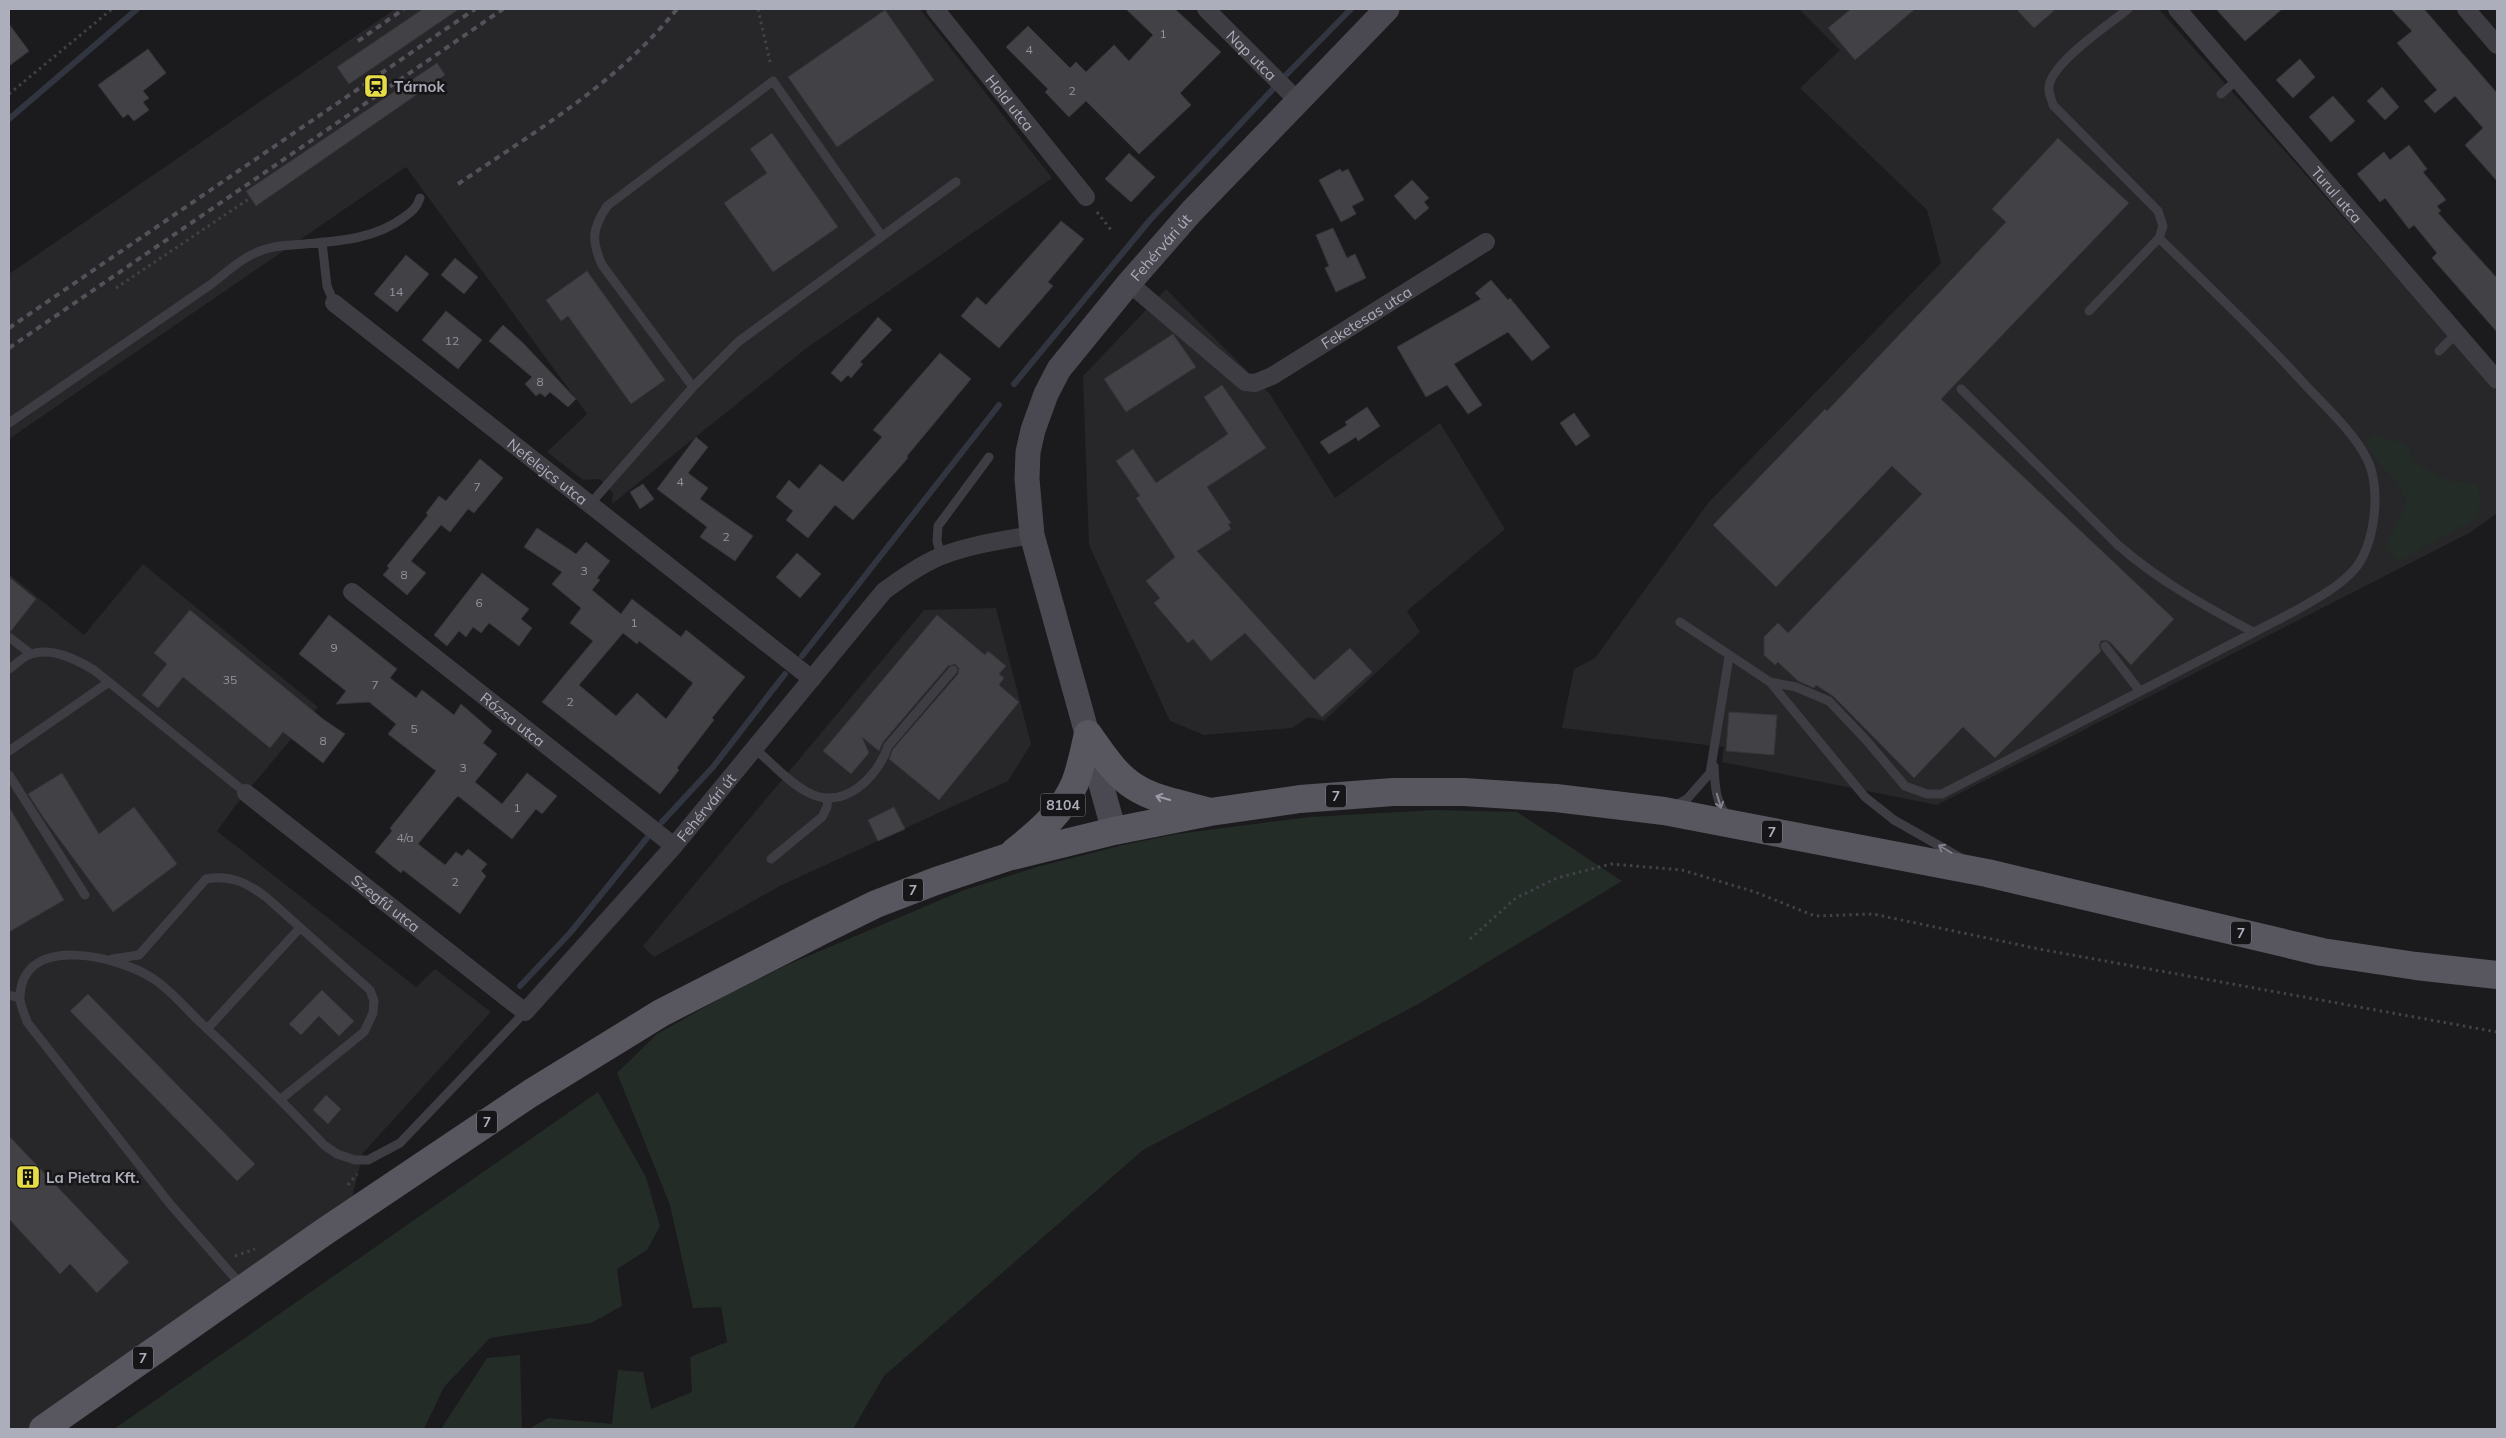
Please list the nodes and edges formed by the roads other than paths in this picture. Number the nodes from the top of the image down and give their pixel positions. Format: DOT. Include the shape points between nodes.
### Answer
graph roads {
  1 [pos="935,9"];
  2 [pos="1206,9"];
  3 [pos="1387,9"];
  4 [pos="2128,9"];
  5 [pos="2177,9"];
  6 [pos="2466,9"];
  7 [pos="2497,45"];
  8 [pos="2238,79"];
  9 [pos="2221,94"];
  10 [pos="1298,101"];
  11 [pos="956,182"];
  12 [pos="1086,197"];
  13 [pos="420,198"];
  14 [pos="881,235"];
  15 [pos="2159,238"];
  16 [pos="322,242"];
  17 [pos="1486,242"];
  18 [pos="1129,283"];
  19 [pos="334,303"];
  20 [pos="2089,311"];
  21 [pos="2457,334"];
  22 [pos="2438,351"];
  23 [pos="2497,380"];
  24 [pos="693,387"];
  25 [pos="1960,389"];
  26 [pos="9,424"];
  27 [pos="989,456"];
  28 [pos="591,503"];
  29 [pos="1032,535"];
  30 [pos="941,556"];
  31 [pos="352,592"];
  32 [pos="1680,622"];
  33 [pos="2253,632"];
  34 [pos="9,637"];
  35 [pos="2105,646"];
  36 [pos="32,654"];
  37 [pos="1729,657"];
  38 [pos="9,669"];
  39 [pos="953,670"];
  40 [pos="812,679"];
  41 [pos="109,682"];
  42 [pos="1770,682"];
  43 [pos="2139,690"];
  44 [pos="1088,734"];
  45 [pos="755,749"];
  46 [pos="9,751"];
  47 [pos="1713,753"];
  48 [pos="9,775"];
  49 [pos="246,793"];
  50 [pos="828,798"];
  51 [pos="1664,811"];
  52 [pos="1210,812"];
  53 [pos="1756,828"];
  54 [pos="1114,831"];
  55 [pos="674,846"];
  56 [pos="1008,857"];
  57 [pos="771,859"];
  58 [pos="1987,873"];
  59 [pos="85,895"];
  60 [pos="300,929"];
  61 [pos="104,959"];
  62 [pos="2497,975"];
  63 [pos="9,995"];
  64 [pos="19,998"];
  65 [pos="525,1012"];
  66 [pos="207,1028"];
  67 [pos="281,1099"];
  68 [pos="244,1288"];
  69 [pos="43,1429"];
  1 -- 12 [label="street, Hold utca"];
  2 -- 10 [label="street, Nap utca"];
  3 -- 10 [label="main road, Fehérvári út / 8104"];
  4 -- 15 [label="lane" via="2066,59 2053,74 2048,89 2054,105 2158,212 2163,226"];
  5 -- 8 [label="street, Turul utca"];
  6 -- 7 [label="street"];
  8 -- 9 [label="lane"];
  8 -- 21 [label="street, Turul utca"];
  10 -- 18 [label="main road, Fehérvári út / 8104" via="1192,211"];
  11 -- 14 [label="lane"];
  13 -- 16 [label="lane" via="417,207 387,229 352,239"];
  14 -- 24 [label="lane" via="738,342"];
  14 -- 24 [label="lane" via="773,81 607,206 594,232 594,243 602,265"];
  15 -- 20 [label="lane"];
  15 -- 33 [label="lane" via="2266,342 2352,437 2368,460 2375,489 2368,544 2354,570 2332,590"];
  16 -- 19 [label="lane, Nefelejcs utca" via="327,286"];
  16 -- 26 [label="lane" via="260,250 239,262"];
  17 -- 18 [label="street, Feketesas utca" via="1272,376 1255,383 1245,382"];
  18 -- 29 [label="main road, Fehérvári út / 8104" via="1059,369 1046,394 1028,452"];
  19 -- 28 [label="street, Nefelejcs utca"];
  21 -- 22 [label="lane"];
  21 -- 23 [label="street, Turul utca"];
  24 -- 28 [label="lane"];
  25 -- 33 [label="lane" via="2144,568"];
  27 -- 30 [label="lane" via="938,526 936,541"];
  28 -- 40 [label="street, Nefelejcs utca"];
  29 -- 30 [label="street, Fehérvári út" via="981,544"];
  29 -- 44 [label="main road, Fehérvári út / 8104"];
  30 -- 40 [label="street, Fehérvári út" via="884,591"];
  31 -- 55 [label="street, Rózsa utca"];
  32 -- 37 [label="lane"];
  33 -- 43 [label="lane"];
  34 -- 36 [label="lane"];
  35 -- 43 [label="lane"];
  36 -- 38 [label="lane"];
  36 -- 41 [label="lane" via="52,653 74,658"];
  37 -- 42 [label="lane"];
  37 -- 47 [label="lane"];
  39 -- 50 [label="lane" via="888,746 884,759 863,785 848,795"];
  40 -- 45 [label="street, Fehérvári út"];
  41 -- 46 [label="lane"];
  41 -- 49 [label="lane"];
  42 -- 43 [label="lane" via="1796,687 1829,701 1905,786 1927,794 1942,794"];
  58 -- 42 [label="lane, one-way" via="1894,820 1865,797"];
  52 -- 44 [label="main road, 8104, one-way" via="1148,794 1133,786 1112,766"];
  44 -- 54 [label="main road, Fehérvári út / 8104"];
  44 -- 56 [label="main road, 8104" via="1076,782 1064,804 1039,832"];
  45 -- 50 [label="lane" via="810,793"];
  45 -- 55 [label="street, Fehérvári út"];
  47 -- 51 [label="lane" via="1706,780 1687,799"];
  47 -- 53 [label="lane, one-way" via="1716,790 1722,810 1732,819"];
  48 -- 59 [label="lane"];
  49 -- 65 [label="street, Szegfű utca"];
  50 -- 57 [label="lane" via="822,816"];
  51 -- 52 [label="main road, 7" via="1556,798 1464,792 1394,792 1300,799"];
  51 -- 53 [label="main road, 7"];
  52 -- 54 [label="main road, 7"];
  53 -- 58 [label="main road, 7"];
  54 -- 56 [label="main road, 7"];
  55 -- 65 [label="street, Fehérvári út"];
  56 -- 68 [label="main road, 7" via="876,904 661,1013 531,1092"];
  58 -- 62 [label="main road, 7" via="2322,952"];
  60 -- 61 [label="lane" via="255,889 220,876 206,880 194,890 139,955"];
  60 -- 66 [label="lane"];
  60 -- 67 [label="lane" via="370,990 374,1001 373,1013 364,1032"];
  61 -- 64 [label="lane" via="52,956 36,963 23,980"];
  61 -- 66 [label="lane, Fehérvári út" via="153,979"];
  63 -- 64 [label="lane"];
  64 -- 68 [label="lane" via="27,1022 38,1038 170,1204"];
  65 -- 67 [label="lane, Fehérvári út" via="400,1144 368,1160 346,1158 324,1145"];
  66 -- 67 [label="lane, Fehérvári út"];
  68 -- 69 [label="main road, 7"];
}
